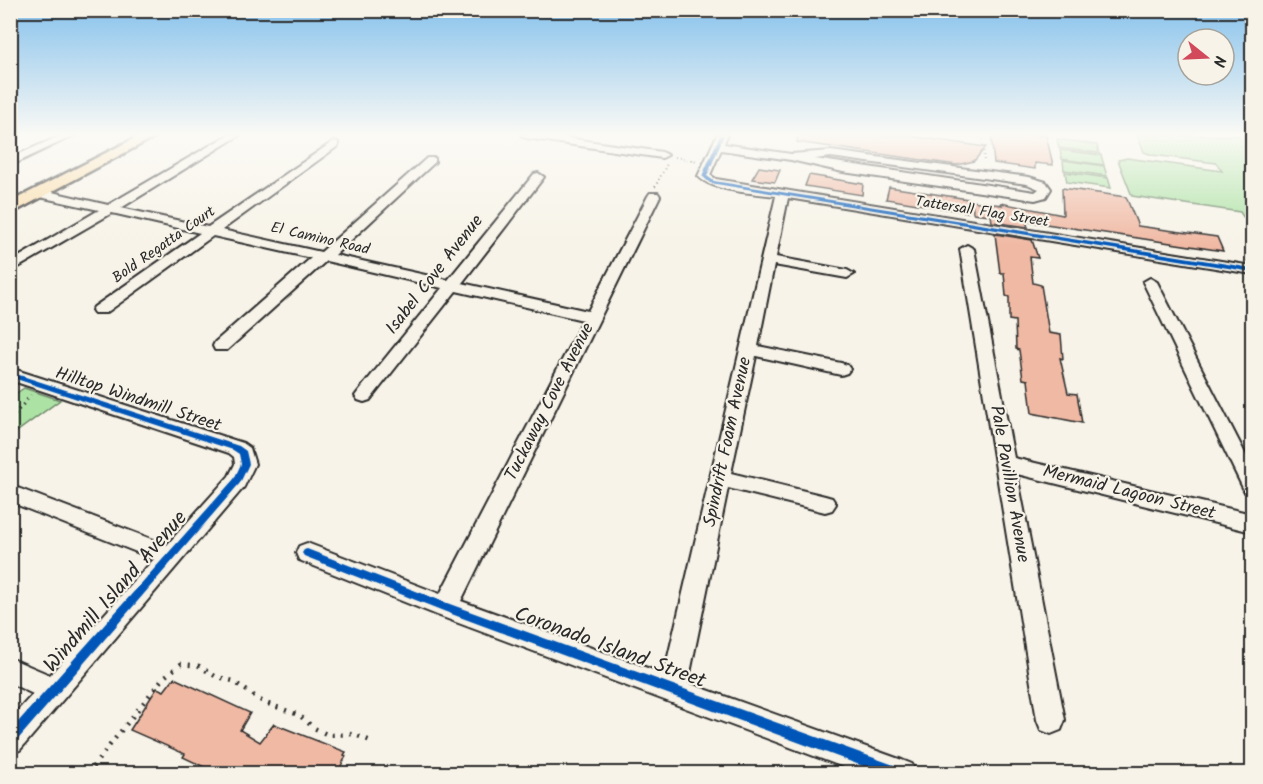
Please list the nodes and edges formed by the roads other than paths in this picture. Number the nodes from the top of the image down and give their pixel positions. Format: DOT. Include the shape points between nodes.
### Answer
graph roads {
  1 [pos="80,172"];
  2 [pos="173,172"];
  3 [pos="295,172"];
  4 [pos="418,172"];
  5 [pos="705,172"];
  6 [pos="868,172"];
  7 [pos="960,172"];
  8 [pos="538,177"];
  9 [pos="39,193"];
  10 [pos="783,194"];
  11 [pos="654,196"];
  12 [pos="10,209"];
  13 [pos="110,209"];
  14 [pos="210,231"];
  15 [pos="967,249"];
  16 [pos="323,257"];
  17 [pos="768,260"];
  18 [pos="10,268"];
  19 [pos="1252,270"];
  20 [pos="847,274"];
  21 [pos="1150,282"];
  22 [pos="451,286"];
  23 [pos="100,310"];
  24 [pos="593,317"];
  25 [pos="221,346"];
  26 [pos="748,349"];
  27 [pos="841,369"];
  28 [pos="10,374"];
  29 [pos="364,396"];
  30 [pos="1005,463"];
  31 [pos="245,464"];
  32 [pos="720,478"];
  33 [pos="1252,486"];
  34 [pos="10,493"];
  35 [pos="825,504"];
  36 [pos="1252,523"];
  37 [pos="308,554"];
  38 [pos="171,556"];
  39 [pos="446,608"];
  40 [pos="10,670"];
  41 [pos="54,690"];
  42 [pos="673,690"];
  43 [pos="1051,720"];
  44 [pos="10,740"];
  45 [pos="902,774"];
  1 -- 9 [label="main road"];
  2 -- 13 [label="street"];
  3 -- 14 [label="street, Bold Regatta Court"];
  4 -- 16 [label="street"];
  5 -- 10 [label="street, Tattersall Flag Street" via="704,176 712,182"];
  6 -- 7 [label="street" via="1035,196 1042,195 1045,189 1029,181"];
  8 -- 22 [label="street, Isabel Cove Avenue"];
  9 -- 12 [label="main road"];
  9 -- 13 [label="street, El Camino Road"];
  10 -- 17 [label="street, Spindrift Foam Avenue"];
  10 -- 19 [label="street, Tattersall Flag Street"];
  11 -- 24 [label="street, Tuckaway Cove Avenue"];
  13 -- 14 [label="street, El Camino Road"];
  13 -- 18 [label="street"];
  14 -- 16 [label="street, El Camino Road"];
  14 -- 23 [label="street, Bold Regatta Court"];
  15 -- 30 [label="street, Pale Pavillion Avenue"];
  16 -- 22 [label="street, El Camino Road"];
  16 -- 25 [label="street"];
  17 -- 20 [label="street"];
  17 -- 26 [label="street, Spindrift Foam Avenue"];
  21 -- 33 [label="street"];
  22 -- 24 [label="street, El Camino Road"];
  22 -- 29 [label="street, Isabel Cove Avenue"];
  24 -- 39 [label="street, Tuckaway Cove Avenue"];
  26 -- 27 [label="street"];
  26 -- 32 [label="street, Spindrift Foam Avenue"];
  28 -- 31 [label="street, Hilltop Windmill Street" via="236,448 243,453"];
  30 -- 36 [label="street, Mermaid Lagoon Street"];
  30 -- 43 [label="street, Pale Pavillion Avenue"];
  31 -- 38 [label="street, Windmill Island Avenue" via="237,481"];
  32 -- 35 [label="street"];
  32 -- 42 [label="street, Spindrift Foam Avenue"];
  34 -- 38 [label="street"];
  37 -- 39 [label="street, Coronado Island Street"];
  38 -- 41 [label="street, Windmill Island Avenue"];
  39 -- 42 [label="street, Coronado Island Street"];
  40 -- 41 [label="street"];
  41 -- 44 [label="street, Windmill Island Avenue"];
  42 -- 45 [label="street, Coronado Island Street"];
}
